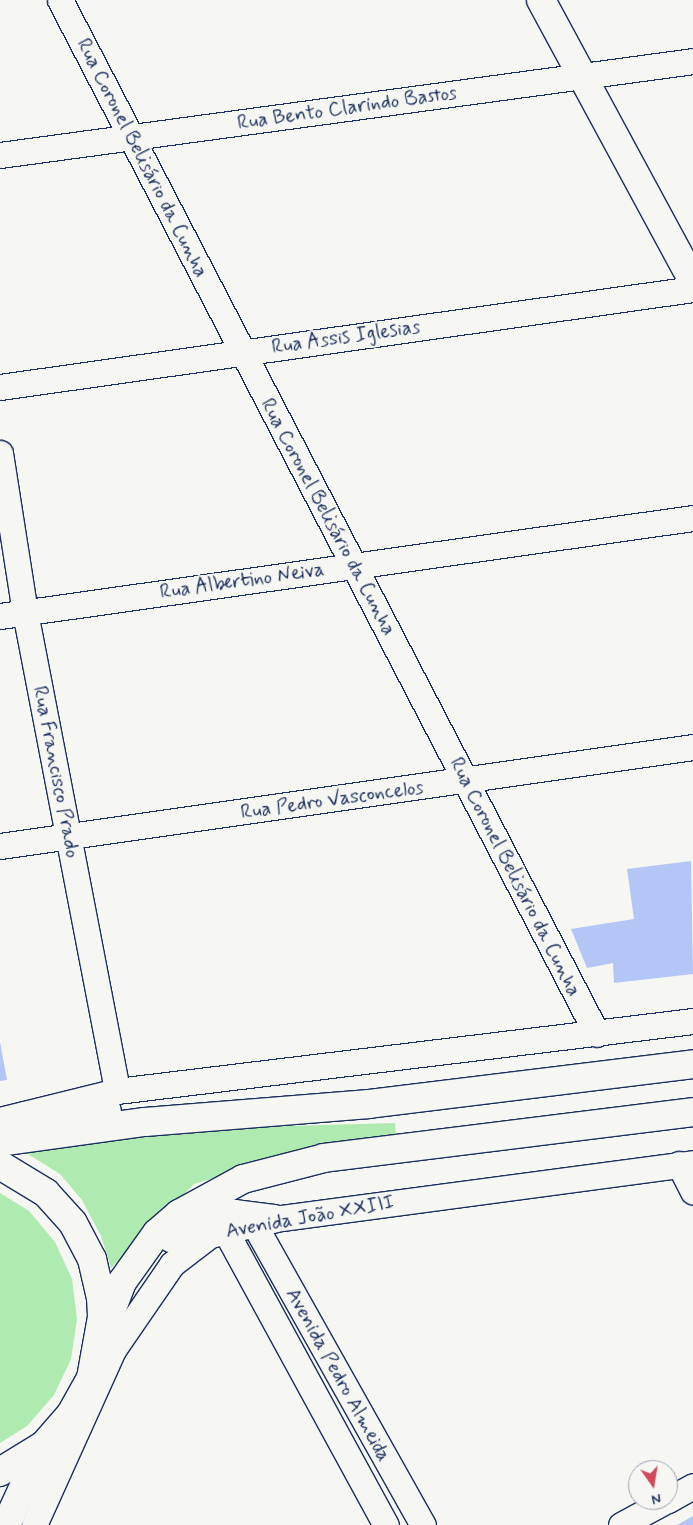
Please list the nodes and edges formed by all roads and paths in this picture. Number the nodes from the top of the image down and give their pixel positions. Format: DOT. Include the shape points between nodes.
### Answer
graph roads {
  1 [pos="60,0"];
  2 [pos="541,0"];
  3 [pos="693,61"];
  4 [pos="580,75"];
  5 [pos="133,138"];
  6 [pos="0,155"];
  7 [pos="693,281"];
  8 [pos="693,289"];
  9 [pos="241,351"];
  10 [pos="0,386"];
  11 [pos="0,453"];
  12 [pos="693,518"];
  13 [pos="355,565"];
  14 [pos="25,612"];
  15 [pos="0,616"];
  16 [pos="693,746"];
  17 [pos="465,781"];
  18 [pos="68,837"];
  19 [pos="0,846"];
  20 [pos="693,1022"];
  21 [pos="596,1034"];
  22 [pos="693,1064"];
  23 [pos="117,1091"];
  24 [pos="269,1112"];
  25 [pos="693,1112"];
  26 [pos="13,1118"];
  27 [pos="0,1142"];
  28 [pos="686,1163"];
  29 [pos="0,1164"];
  30 [pos="693,1192"];
  31 [pos="264,1222"];
  32 [pos="225,1230"];
  33 [pos="134,1262"];
  34 [pos="101,1337"];
  35 [pos="44,1445"];
  36 [pos="0,1472"];
  37 [pos="693,1486"];
  38 [pos="678,1494"];
  39 [pos="649,1510"];
  40 [pos="6,1525"];
  41 [pos="34,1525"];
  42 [pos="386,1525"];
  43 [pos="423,1525"];
  44 [pos="621,1525"];
  1 -- 5 [label="street, Rua Coronel Belisário da Cunha"];
  2 -- 4 [label="main road"];
  3 -- 4 [label="street, Rua Bento Clarindo Bastos"];
  4 -- 5 [label="street, Rua Bento Clarindo Bastos"];
  4 -- 7 [label="main road"];
  5 -- 6 [label="street, Rua Bento Clarindo Bastos"];
  5 -- 9 [label="street, Rua Coronel Belisário da Cunha"];
  8 -- 9 [label="street, Rua Assis Iglesias"];
  9 -- 10 [label="street, Rua Assis Iglesias"];
  9 -- 13 [label="street, Rua Coronel Belisário da Cunha"];
  11 -- 14 [label="street, Rua Francisco Prado"];
  12 -- 13 [label="street, Rua Albertino Neiva"];
  13 -- 14 [label="street, Rua Albertino Neiva"];
  13 -- 17 [label="street, Rua Coronel Belisário da Cunha"];
  14 -- 15 [label="street, Rua Albertino Neiva"];
  14 -- 18 [label="street, Rua Francisco Prado"];
  16 -- 17 [label="street, Rua Pedro Vasconcelos"];
  17 -- 18 [label="street, Rua Pedro Vasconcelos"];
  17 -- 21 [label="street, Rua Coronel Belisário da Cunha"];
  18 -- 19 [label="street, Rua Pedro Vasconcelos"];
  18 -- 23 [label="street, Rua Francisco Prado"];
  20 -- 21 [label="street"];
  21 -- 23 [label="street"];
  22 -- 24 [label="main road" via="504,1089"];
  23 -- 26 [label="street"];
  24 -- 26 [label="main road" via="232,1104"];
  24 -- 27 [label="main road" via="145,1122"];
  25 -- 33 [label="main road, Avenida João XXIII" via="324,1158 243,1179 179,1214 157,1233"];
  28 -- 30 [label="street"];
  28 -- 31 [label="street, Avenida João XXIII"];
  29 -- 34 [label="main road" via="46,1193 84,1240 101,1297"];
  31 -- 32 [label="street, Avenida João XXIII"];
  31 -- 33 [label="main road" via="234,1214 203,1221"];
  31 -- 43 [label="street, Avenida Pedro Almeida"];
  32 -- 41 [label="street, Avenida João XXIII" via="183,1252 140,1307 113,1350"];
  32 -- 42 [label="street, Avenida Pedro Almeida"];
  33 -- 34 [label="main road, Avenida João XXIII" via="122,1282"];
  34 -- 35 [label="main road" via="92,1378 72,1414"];
  35 -- 36 [label="main road"];
  35 -- 40 [label="main road"];
  37 -- 38 [label="street"];
  39 -- 44 [label="street"];
}
